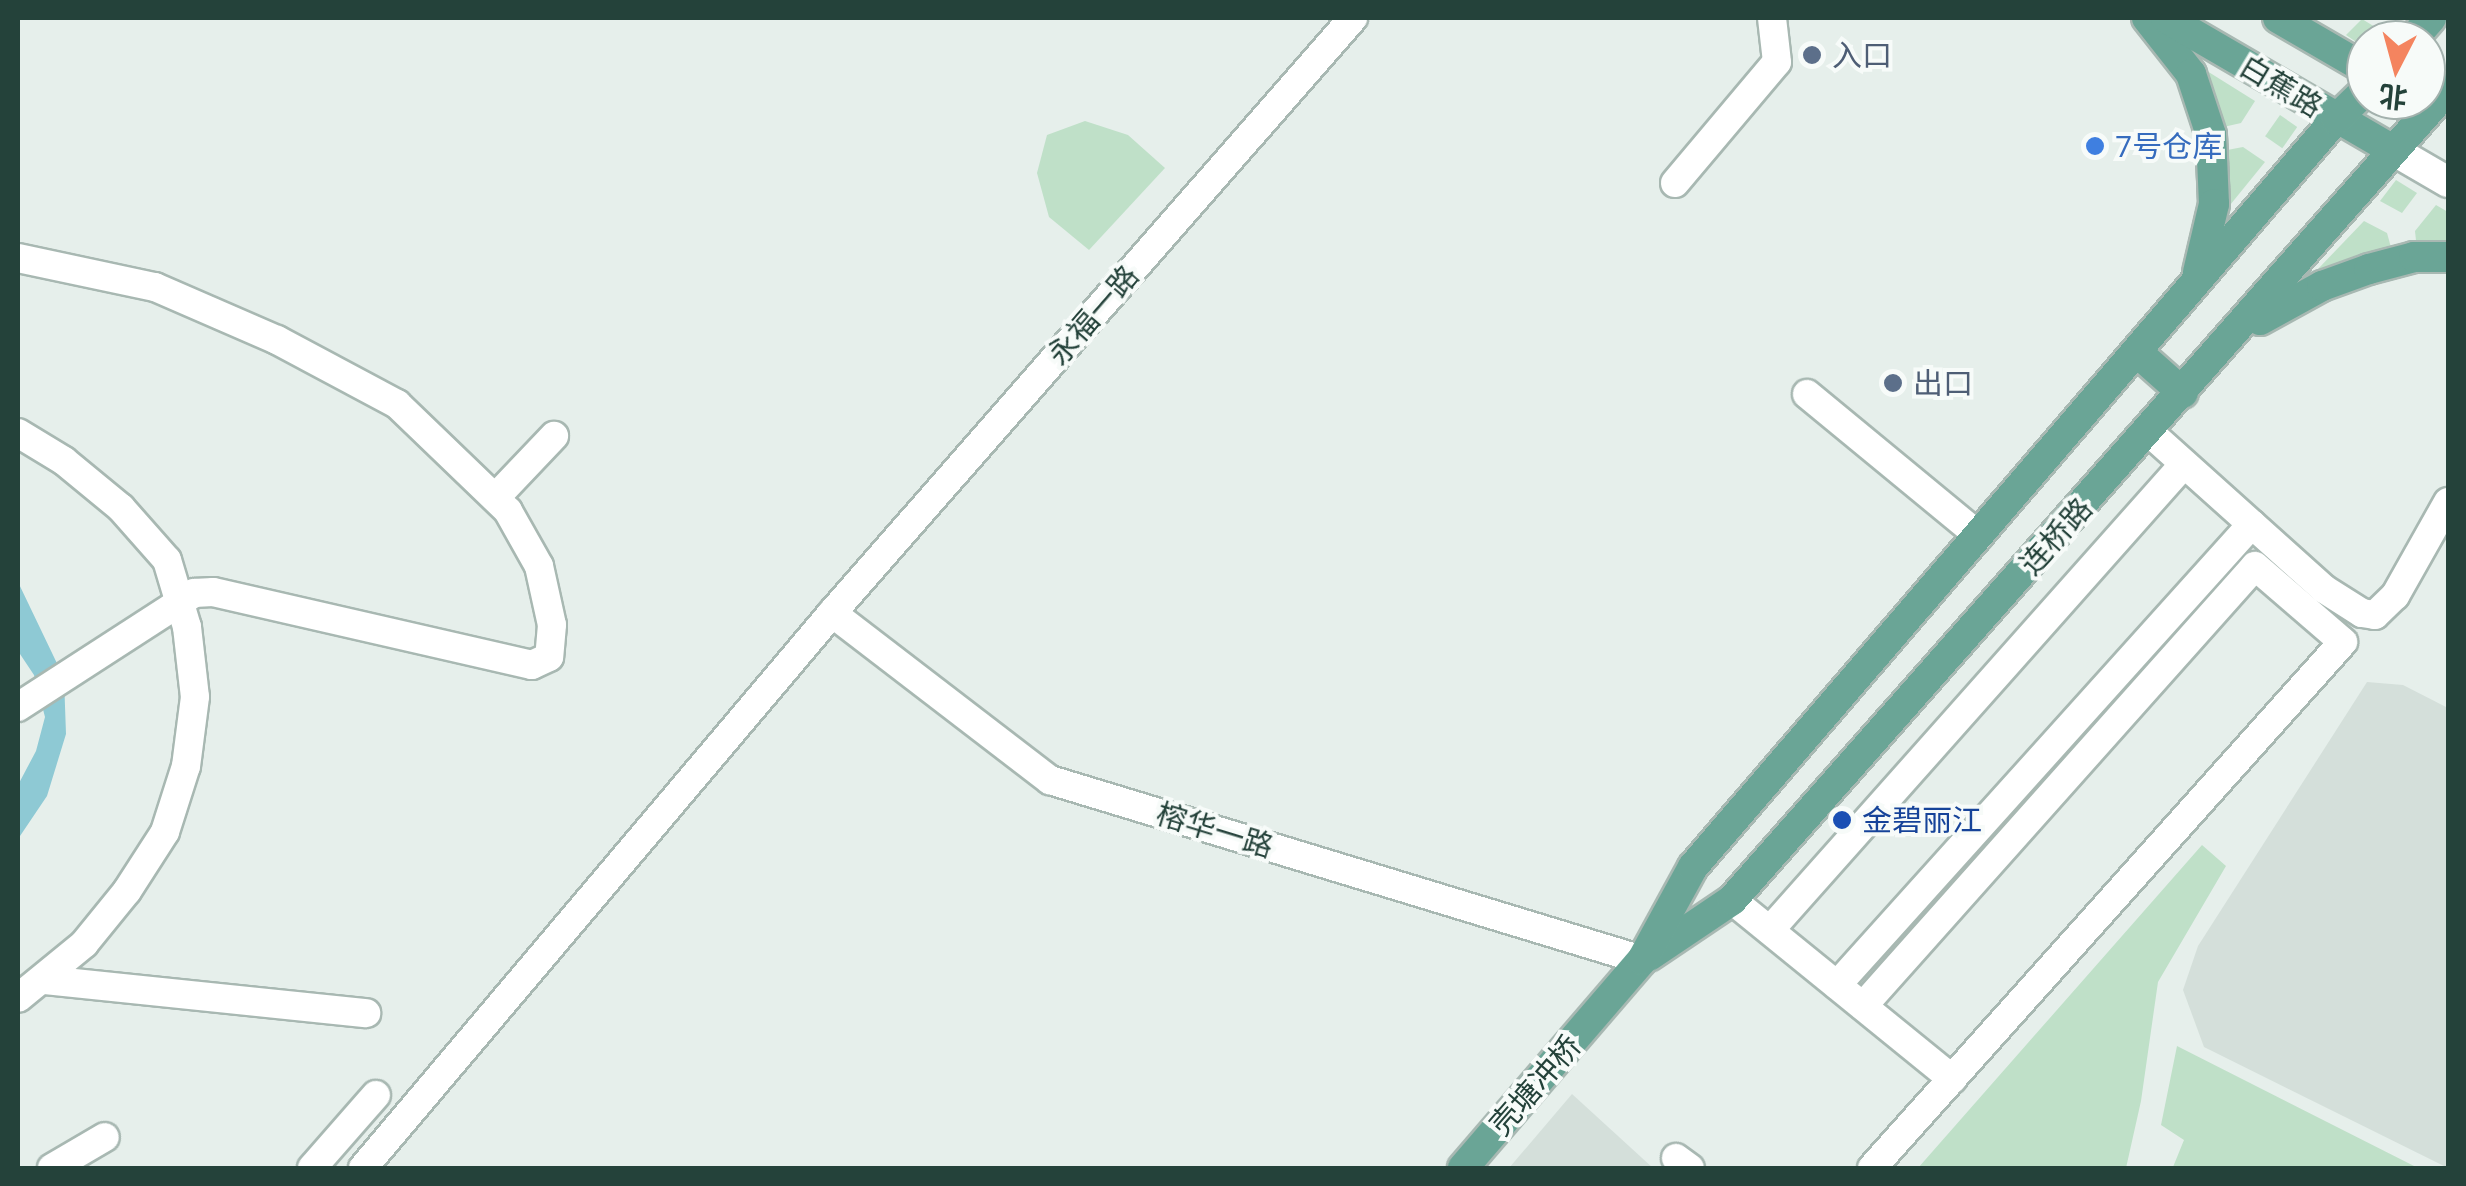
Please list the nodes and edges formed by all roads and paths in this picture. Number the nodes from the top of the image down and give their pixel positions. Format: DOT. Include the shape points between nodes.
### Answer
graph roads {
  1 [pos="1353,18"];
  2 [pos="1772,18"];
  3 [pos="2147,18"];
  4 [pos="2166,18"];
  5 [pos="2278,18"];
  6 [pos="2346,57"];
  7 [pos="2346,109"];
  8 [pos="2336,119"];
  9 [pos="2422,120"];
  10 [pos="2393,150"];
  11 [pos="2448,182"];
  12 [pos="1675,184"];
  13 [pos="2448,257"];
  14 [pos="18,258"];
  15 [pos="2192,289"];
  16 [pos="2228,342"];
  17 [pos="2138,353"];
  18 [pos="2183,393"];
  19 [pos="1807,394"];
  20 [pos="18,432"];
  21 [pos="2148,432"];
  22 [pos="554,436"];
  23 [pos="2184,464"];
  24 [pos="497,496"];
  25 [pos="2448,502"];
  26 [pos="2252,524"];
  27 [pos="1979,536"];
  28 [pos="179,600"];
  29 [pos="832,613"];
  30 [pos="18,706"];
  31 [pos="1732,900"];
  32 [pos="1770,930"];
  33 [pos="1642,960"];
  34 [pos="45,980"];
  35 [pos="1837,985"];
  36 [pos="18,998"];
  37 [pos="1608,1000"];
  38 [pos="1863,1006"];
  39 [pos="366,1013"];
  40 [pos="1952,1079"];
  41 [pos="376,1095"];
  42 [pos="105,1137"];
  43 [pos="52,1168"];
  44 [pos="312,1168"];
  45 [pos="363,1168"];
  46 [pos="1463,1168"];
  47 [pos="1872,1168"];
  1 -- 29 [label="street, 永福一路"];
  2 -- 12 [label="street" via="1776,62"];
  3 -- 15 [label="main road" via="2191,74 2211,135 2214,204"];
  4 -- 8 [label="main road, 白蕉路"];
  5 -- 6 [label="main road"];
  7 -- 8 [label="main road, 连桥路"];
  8 -- 10 [label="main road, 白蕉路"];
  8 -- 15 [label="main road, 连桥路"];
  9 -- 10 [label="main road, 连桥路"];
  10 -- 11 [label="main road, 白蕉路"];
  10 -- 16 [label="main road, 连桥路"];
  13 -- 16 [label="main road" via="2410,258 2322,286"];
  14 -- 24 [label="street" via="155,287 277,340 397,404"];
  15 -- 17 [label="main road, 连桥路"];
  16 -- 18 [label="main road, 连桥路"];
  17 -- 18 [label="main road"];
  17 -- 27 [label="main road, 连桥路"];
  18 -- 21 [label="main road, 连桥路"];
  19 -- 27 [label="street"];
  20 -- 28 [label="street" via="121,508 168,560"];
  21 -- 23 [label="street"];
  21 -- 31 [label="main road, 连桥路"];
  22 -- 24 [label="street"];
  23 -- 26 [label="street"];
  23 -- 32 [label="street"];
  24 -- 28 [label="street" via="538,566 552,625 552,646 542,664 212,592"];
  25 -- 26 [label="street" via="2404,583 2374,616 2324,590"];
  26 -- 35 [label="street"];
  27 -- 33 [label="main road, 连桥路" via="1692,867"];
  28 -- 30 [label="street"];
  28 -- 34 [label="street" via="195,698 186,766 165,832 128,891"];
  29 -- 33 [label="street, 榕华一路" via="1050,780"];
  29 -- 45 [label="street, 永福一路"];
  31 -- 32 [label="street"];
  31 -- 33 [label="main road, 连桥路"];
  32 -- 35 [label="street"];
  33 -- 37 [label="main road, 连桥路"];
  34 -- 36 [label="street"];
  34 -- 39 [label="street"];
  35 -- 38 [label="street"];
  37 -- 46 [label="main road, 壳塘冲桥"];
  38 -- 40 [label="street"];
  38 -- 40 [label="street" via="2255,566 2343,642"];
  40 -- 47 [label="street"];
  41 -- 44 [label="street"];
  42 -- 43 [label="street"];
}
